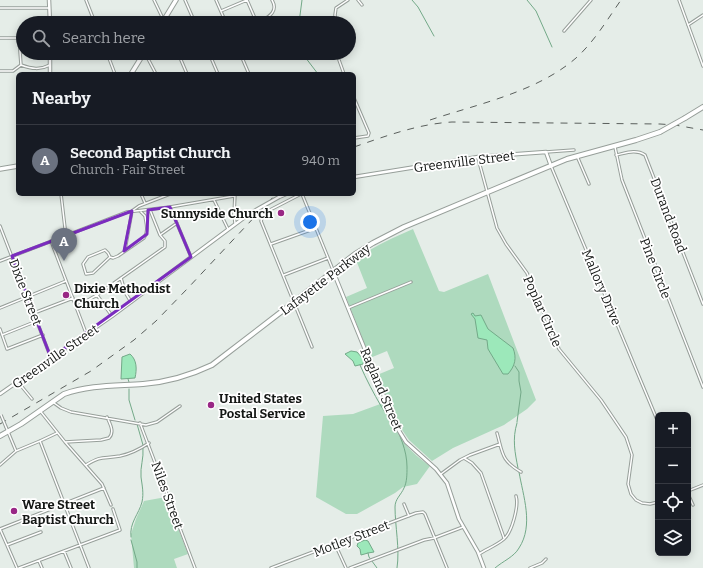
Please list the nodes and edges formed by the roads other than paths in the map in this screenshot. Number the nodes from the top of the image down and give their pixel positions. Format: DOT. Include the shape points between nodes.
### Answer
graph roads {
  1 [pos="49,0"];
  2 [pos="86,0"];
  3 [pos="154,0"];
  4 [pos="176,0"];
  5 [pos="185,0"];
  6 [pos="216,0"];
  7 [pos="247,0"];
  8 [pos="272,0"];
  9 [pos="348,0"];
  10 [pos="358,0"];
  11 [pos="586,0"];
  12 [pos="591,0"];
  13 [pos="679,0"];
  14 [pos="589,3"];
  15 [pos="362,5"];
  16 [pos="0,8"];
  17 [pos="49,8"];
  18 [pos="221,11"];
  19 [pos="703,15"];
  20 [pos="50,16"];
  21 [pos="92,16"];
  22 [pos="161,16"];
  23 [pos="167,16"];
  24 [pos="193,16"];
  25 [pos="223,16"];
  26 [pos="255,16"];
  27 [pos="268,16"];
  28 [pos="335,16"];
  29 [pos="688,25"];
  30 [pos="564,32"];
  31 [pos="0,38"];
  32 [pos="16,38"];
  33 [pos="703,55"];
  34 [pos="700,57"];
  35 [pos="20,60"];
  36 [pos="50,60"];
  37 [pos="110,60"];
  38 [pos="139,60"];
  39 [pos="148,60"];
  40 [pos="181,60"];
  41 [pos="212,60"];
  42 [pos="243,60"];
  43 [pos="338,60"];
  44 [pos="21,65"];
  45 [pos="50,65"];
  46 [pos="703,66"];
  47 [pos="0,71"];
  48 [pos="50,72"];
  49 [pos="114,72"];
  50 [pos="132,72"];
  51 [pos="155,72"];
  52 [pos="186,72"];
  53 [pos="217,72"];
  54 [pos="248,72"];
  55 [pos="343,72"];
  56 [pos="356,103"];
  57 [pos="703,107"];
  58 [pos="356,138"];
  59 [pos="615,146"];
  60 [pos="574,150"];
  61 [pos="546,152"];
  62 [pos="616,155"];
  63 [pos="577,156"];
  64 [pos="478,157"];
  65 [pos="16,166"];
  66 [pos="551,166"];
  67 [pos="0,169"];
  68 [pos="356,177"];
  69 [pos="588,184"];
  70 [pos="488,193"];
  71 [pos="61,196"];
  72 [pos="142,196"];
  73 [pos="164,196"];
  74 [pos="230,196"];
  75 [pos="234,196"];
  76 [pos="281,196"];
  77 [pos="298,196"];
  78 [pos="303,196"];
  79 [pos="214,200"];
  80 [pos="145,203"];
  81 [pos="170,207"];
  82 [pos="149,210"];
  83 [pos="132,211"];
  84 [pos="140,211"];
  85 [pos="145,216"];
  86 [pos="177,223"];
  87 [pos="235,223"];
  88 [pos="0,226"];
  89 [pos="316,228"];
  90 [pos="228,229"];
  91 [pos="160,235"];
  92 [pos="64,236"];
  93 [pos="51,241"];
  94 [pos="271,244"];
  95 [pos="125,251"];
  96 [pos="12,256"];
  97 [pos="110,257"];
  98 [pos="191,257"];
  99 [pos="328,258"];
  100 [pos="0,261"];
  101 [pos="333,271"];
  102 [pos="284,275"];
  103 [pos="121,278"];
  104 [pos="66,281"];
  105 [pos="411,282"];
  106 [pos="97,295"];
  107 [pos="28,297"];
  108 [pos="72,298"];
  109 [pos="131,302"];
  110 [pos="294,302"];
  111 [pos="703,304"];
  112 [pos="76,307"];
  113 [pos="0,308"];
  114 [pos="348,308"];
  115 [pos="34,313"];
  116 [pos="112,316"];
  117 [pos="37,321"];
  118 [pos="0,330"];
  119 [pos="86,333"];
  120 [pos="2,335"];
  121 [pos="43,335"];
  122 [pos="312,347"];
  123 [pos="51,358"];
  124 [pos="18,382"];
  125 [pos="703,387"];
  126 [pos="0,394"];
  127 [pos="32,399"];
  128 [pos="53,401"];
  129 [pos="180,406"];
  130 [pos="82,410"];
  131 [pos="40,411"];
  132 [pos="0,412"];
  133 [pos="82,414"];
  134 [pos="655,415"];
  135 [pos="107,417"];
  136 [pos="140,422"];
  137 [pos="8,432"];
  138 [pos="57,433"];
  139 [pos="497,433"];
  140 [pos="0,436"];
  141 [pos="40,441"];
  142 [pos="65,442"];
  143 [pos="149,443"];
  144 [pos="500,444"];
  145 [pos="16,450"];
  146 [pos="464,458"];
  147 [pos="0,465"];
  148 [pos="86,465"];
  149 [pos="520,472"];
  150 [pos="441,474"];
  151 [pos="703,485"];
  152 [pos="104,488"];
  153 [pos="691,490"];
  154 [pos="516,496"];
  155 [pos="691,501"];
  156 [pos="655,503"];
  157 [pos="63,504"];
  158 [pos="404,504"];
  159 [pos="111,505"];
  160 [pos="693,505"];
  161 [pos="113,509"];
  162 [pos="409,516"];
  163 [pos="463,527"];
  164 [pos="0,528"];
  165 [pos="41,532"];
  166 [pos="434,538"];
  167 [pos="504,538"];
  168 [pos="335,544"];
  169 [pos="7,545"];
  170 [pos="80,545"];
  171 [pos="64,551"];
  172 [pos="479,554"];
  173 [pos="546,559"];
  174 [pos="39,560"];
  175 [pos="18,568"];
  176 [pos="42,568"];
  177 [pos="71,568"];
  178 [pos="88,568"];
  179 [pos="195,568"];
  180 [pos="271,568"];
  181 [pos="346,568"];
  182 [pos="350,568"];
  183 [pos="447,568"];
  184 [pos="484,568"];
  185 [pos="530,568"];
  1 -- 17 [label="street"];
  2 -- 21 [label="street"];
  3 -- 22 [label="street"];
  4 -- 23 [label="main road"];
  5 -- 24 [label="street"];
  6 -- 18 [label="street"];
  7 -- 18 [label="street"];
  7 -- 26 [label="street"];
  8 -- 27 [label="street" via="275,6"];
  9 -- 28 [label="street" via="336,8"];
  10 -- 15 [label="street"];
  11 -- 14 [label="street"];
  12 -- 14 [label="street"];
  13 -- 29 [label="street"];
  14 -- 30 [label="street"];
  16 -- 17 [label="street"];
  17 -- 20 [label="street"];
  18 -- 25 [label="street"];
  19 -- 29 [label="street"];
  29 -- 34 [label="street"];
  31 -- 32 [label="street"];
  33 -- 34 [label="street"];
  34 -- 46 [label="street"];
  35 -- 44 [label="street"];
  36 -- 45 [label="street"];
  37 -- 49 [label="street"];
  38 -- 50 [label="main road"];
  39 -- 51 [label="street"];
  40 -- 52 [label="street"];
  41 -- 53 [label="street"];
  42 -- 54 [label="street"];
  43 -- 55 [label="street"];
  44 -- 45 [label="street" via="43,68"];
  44 -- 47 [label="street" via="13,70"];
  45 -- 48 [label="street"];
  56 -- 58 [label="street" via="370,135"];
  57 -- 59 [label="highway, Lafayette Parkway, bridge" via="660,132"];
  59 -- 62 [label="street, Pine Circle"];
  59 -- 63 [label="highway, Lafayette Parkway"];
  60 -- 61 [label="street, Greenville Street"];
  61 -- 64 [label="street, Greenville Street"];
  61 -- 66 [label="street, Mallory Drive"];
  62 -- 111 [label="street, Durand Road" via="635,151 645,156"];
  62 -- 125 [label="street, Pine Circle" via="622,182"];
  63 -- 66 [label="highway, Lafayette Parkway"];
  63 -- 69 [label="street"];
  64 -- 68 [label="street, Greenville Street"];
  64 -- 70 [label="street, Poplar Circle"];
  65 -- 67 [label="main road"];
  66 -- 70 [label="highway, Lafayette Parkway"];
  66 -- 134 [label="street, Mallory Drive"];
  70 -- 101 [label="highway, Lafayette Parkway" via="380,239"];
  70 -- 156 [label="street, Poplar Circle" via="497,228 522,265 559,350 602,400 626,437 632,455 628,484 631,494 642,503"];
  71 -- 92 [label="street"];
  72 -- 80 [label="street"];
  73 -- 80 [label="street"];
  74 -- 79 [label="street"];
  75 -- 87 [label="street"];
  76 -- 87 [label="street, Greenville Street, bridge"];
  77 -- 94 [label="street" via="266,212 262,219"];
  78 -- 89 [label="street, Ragland Street"];
  79 -- 81 [label="street"];
  79 -- 90 [label="street"];
  80 -- 83 [label="street"];
  81 -- 82 [label="street"];
  81 -- 86 [label="street"];
  82 -- 84 [label="street"];
  82 -- 85 [label="street"];
  82 -- 91 [label="street"];
  83 -- 84 [label="street"];
  83 -- 92 [label="street"];
  83 -- 95 [label="street"];
  84 -- 85 [label="street"];
  85 -- 95 [label="street" via="146,234"];
  86 -- 91 [label="street"];
  86 -- 98 [label="street"];
  87 -- 90 [label="street, Greenville Street"];
  88 -- 96 [label="street, Dixie Street"];
  89 -- 94 [label="street"];
  89 -- 99 [label="street, Ragland Street"];
  90 -- 98 [label="street, Greenville Street"];
  91 -- 103 [label="street" via="165,241 165,247"];
  92 -- 93 [label="street"];
  93 -- 96 [label="street"];
  93 -- 104 [label="street"];
  94 -- 102 [label="street"];
  95 -- 97 [label="street" via="113,258"];
  96 -- 100 [label="street"];
  96 -- 107 [label="street, Dixie Street"];
  97 -- 97 [label="street" via="93,273 86,274 83,264 88,257 104,250"];
  98 -- 109 [label="street, Greenville Street"];
  99 -- 101 [label="street, Ragland Street"];
  99 -- 102 [label="street"];
  101 -- 110 [label="highway, Lafayette Parkway"];
  101 -- 114 [label="street, Ragland Street"];
  102 -- 110 [label="street"];
  103 -- 106 [label="street"];
  103 -- 109 [label="street"];
  104 -- 107 [label="street"];
  104 -- 108 [label="street"];
  105 -- 114 [label="street"];
  106 -- 112 [label="street"];
  106 -- 116 [label="street"];
  107 -- 113 [label="street"];
  107 -- 115 [label="street, Dixie Street"];
  108 -- 112 [label="street"];
  108 -- 115 [label="street"];
  109 -- 116 [label="street, Greenville Street"];
  110 -- 122 [label="street"];
  110 -- 128 [label="highway, Lafayette Parkway" via="212,365 189,375 175,380 145,384 86,388 64,394"];
  112 -- 119 [label="street"];
  114 -- 150 [label="street, Ragland Street" via="396,426 406,442"];
  115 -- 117 [label="street, Dixie Street"];
  116 -- 119 [label="street, Greenville Street"];
  117 -- 120 [label="street"];
  117 -- 121 [label="street, Dixie Street"];
  118 -- 120 [label="street"];
  119 -- 123 [label="street, Greenville Street"];
  120 -- 121 [label="street" via="7,349"];
  121 -- 123 [label="street, Dixie Street"];
  123 -- 124 [label="street, Greenville Street"];
  124 -- 126 [label="street, Greenville Street"];
  124 -- 127 [label="street"];
  128 -- 131 [label="highway, Lafayette Parkway"];
  128 -- 133 [label="street" via="65,410"];
  129 -- 136 [label="street" via="157,422"];
  130 -- 133 [label="street"];
  131 -- 137 [label="highway, Lafayette Parkway"];
  131 -- 138 [label="street"];
  132 -- 137 [label="street, bridge"];
  133 -- 135 [label="street"];
  135 -- 136 [label="street"];
  135 -- 142 [label="street" via="112,433 109,438"];
  136 -- 143 [label="street, Niles Street"];
  137 -- 140 [label="highway, Lafayette Parkway"];
  137 -- 145 [label="street"];
  138 -- 141 [label="street"];
  138 -- 142 [label="street"];
  139 -- 144 [label="street"];
  141 -- 145 [label="street"];
  141 -- 157 [label="street"];
  142 -- 148 [label="street"];
  143 -- 148 [label="street" via="132,453 100,458"];
  143 -- 179 [label="street, Niles Street"];
  144 -- 146 [label="street"];
  144 -- 149 [label="street" via="506,462"];
  145 -- 147 [label="street"];
  146 -- 150 [label="street"];
  146 -- 167 [label="street" via="481,473"];
  148 -- 152 [label="street"];
  150 -- 163 [label="street, Ragland Street" via="452,494"];
  151 -- 153 [label="street"];
  152 -- 157 [label="street"];
  152 -- 159 [label="street"];
  154 -- 167 [label="street" via="514,519"];
  155 -- 160 [label="street"];
  157 -- 164 [label="street"];
  157 -- 170 [label="street"];
  158 -- 162 [label="street"];
  161 -- 170 [label="street" via="120,530"];
  162 -- 166 [label="street" via="424,512"];
  162 -- 168 [label="street, Motley Street"];
  163 -- 166 [label="street"];
  163 -- 172 [label="street, Ragland Street"];
  164 -- 169 [label="street"];
  165 -- 169 [label="street"];
  166 -- 182 [label="street"];
  166 -- 183 [label="street"];
  167 -- 172 [label="street"];
  168 -- 180 [label="street, Motley Street"];
  168 -- 181 [label="street"];
  169 -- 175 [label="street"];
  170 -- 171 [label="street"];
  170 -- 178 [label="street"];
  171 -- 174 [label="street"];
  171 -- 177 [label="street"];
  172 -- 184 [label="street, Ragland Street"];
  173 -- 185 [label="street"];
  174 -- 175 [label="street"];
  174 -- 176 [label="street"];
}
